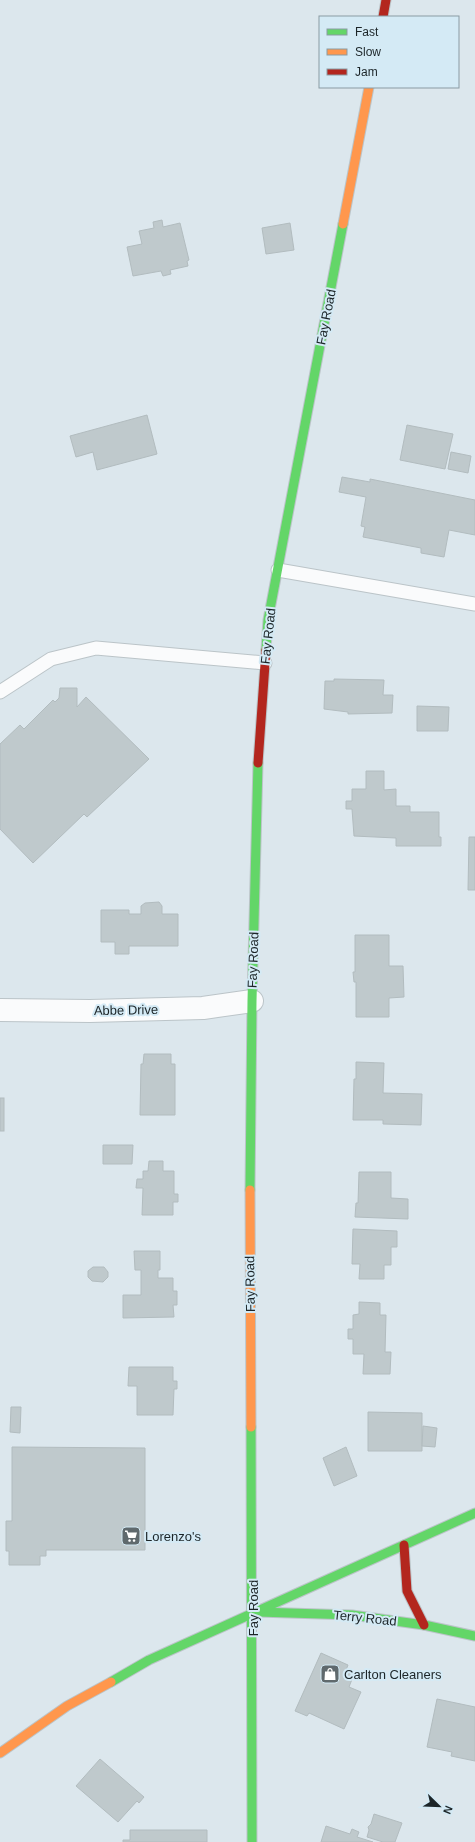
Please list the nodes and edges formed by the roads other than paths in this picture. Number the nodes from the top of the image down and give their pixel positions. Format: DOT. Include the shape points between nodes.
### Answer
graph roads {
  1 [pos="386,0"];
  2 [pos="383,16"];
  3 [pos="370,88"];
  4 [pos="278,570"];
  5 [pos="475,604"];
  6 [pos="265,663"];
  7 [pos="0,692"];
  8 [pos="252,1001"];
  9 [pos="0,1010"];
  10 [pos="475,1514"];
  11 [pos="404,1545"];
  12 [pos="253,1612"];
  13 [pos="424,1625"];
  14 [pos="475,1636"];
  15 [pos="0,1753"];
  16 [pos="252,1842"];
  1 -- 2 [label="street"];
  3 -- 4 [label="street, Fay Road"];
  4 -- 5 [label="lane"];
  4 -- 6 [label="street, Fay Road" via="268,620"];
  6 -- 7 [label="lane" via="96,648 52,659"];
  6 -- 8 [label="street, Fay Road" via="260,740"];
  8 -- 9 [label="street, Abbe Drive" via="203,1008"];
  8 -- 12 [label="street, Fay Road" via="250,1248"];
  10 -- 11 [label="street"];
  11 -- 12 [label="street"];
  11 -- 13 [label="street" via="407,1591"];
  12 -- 13 [label="street, Terry Road" via="352,1615"];
  12 -- 15 [label="street" via="149,1660 67,1706"];
  12 -- 16 [label="street, Fay Road"];
  13 -- 14 [label="street, Terry Road"];
}
